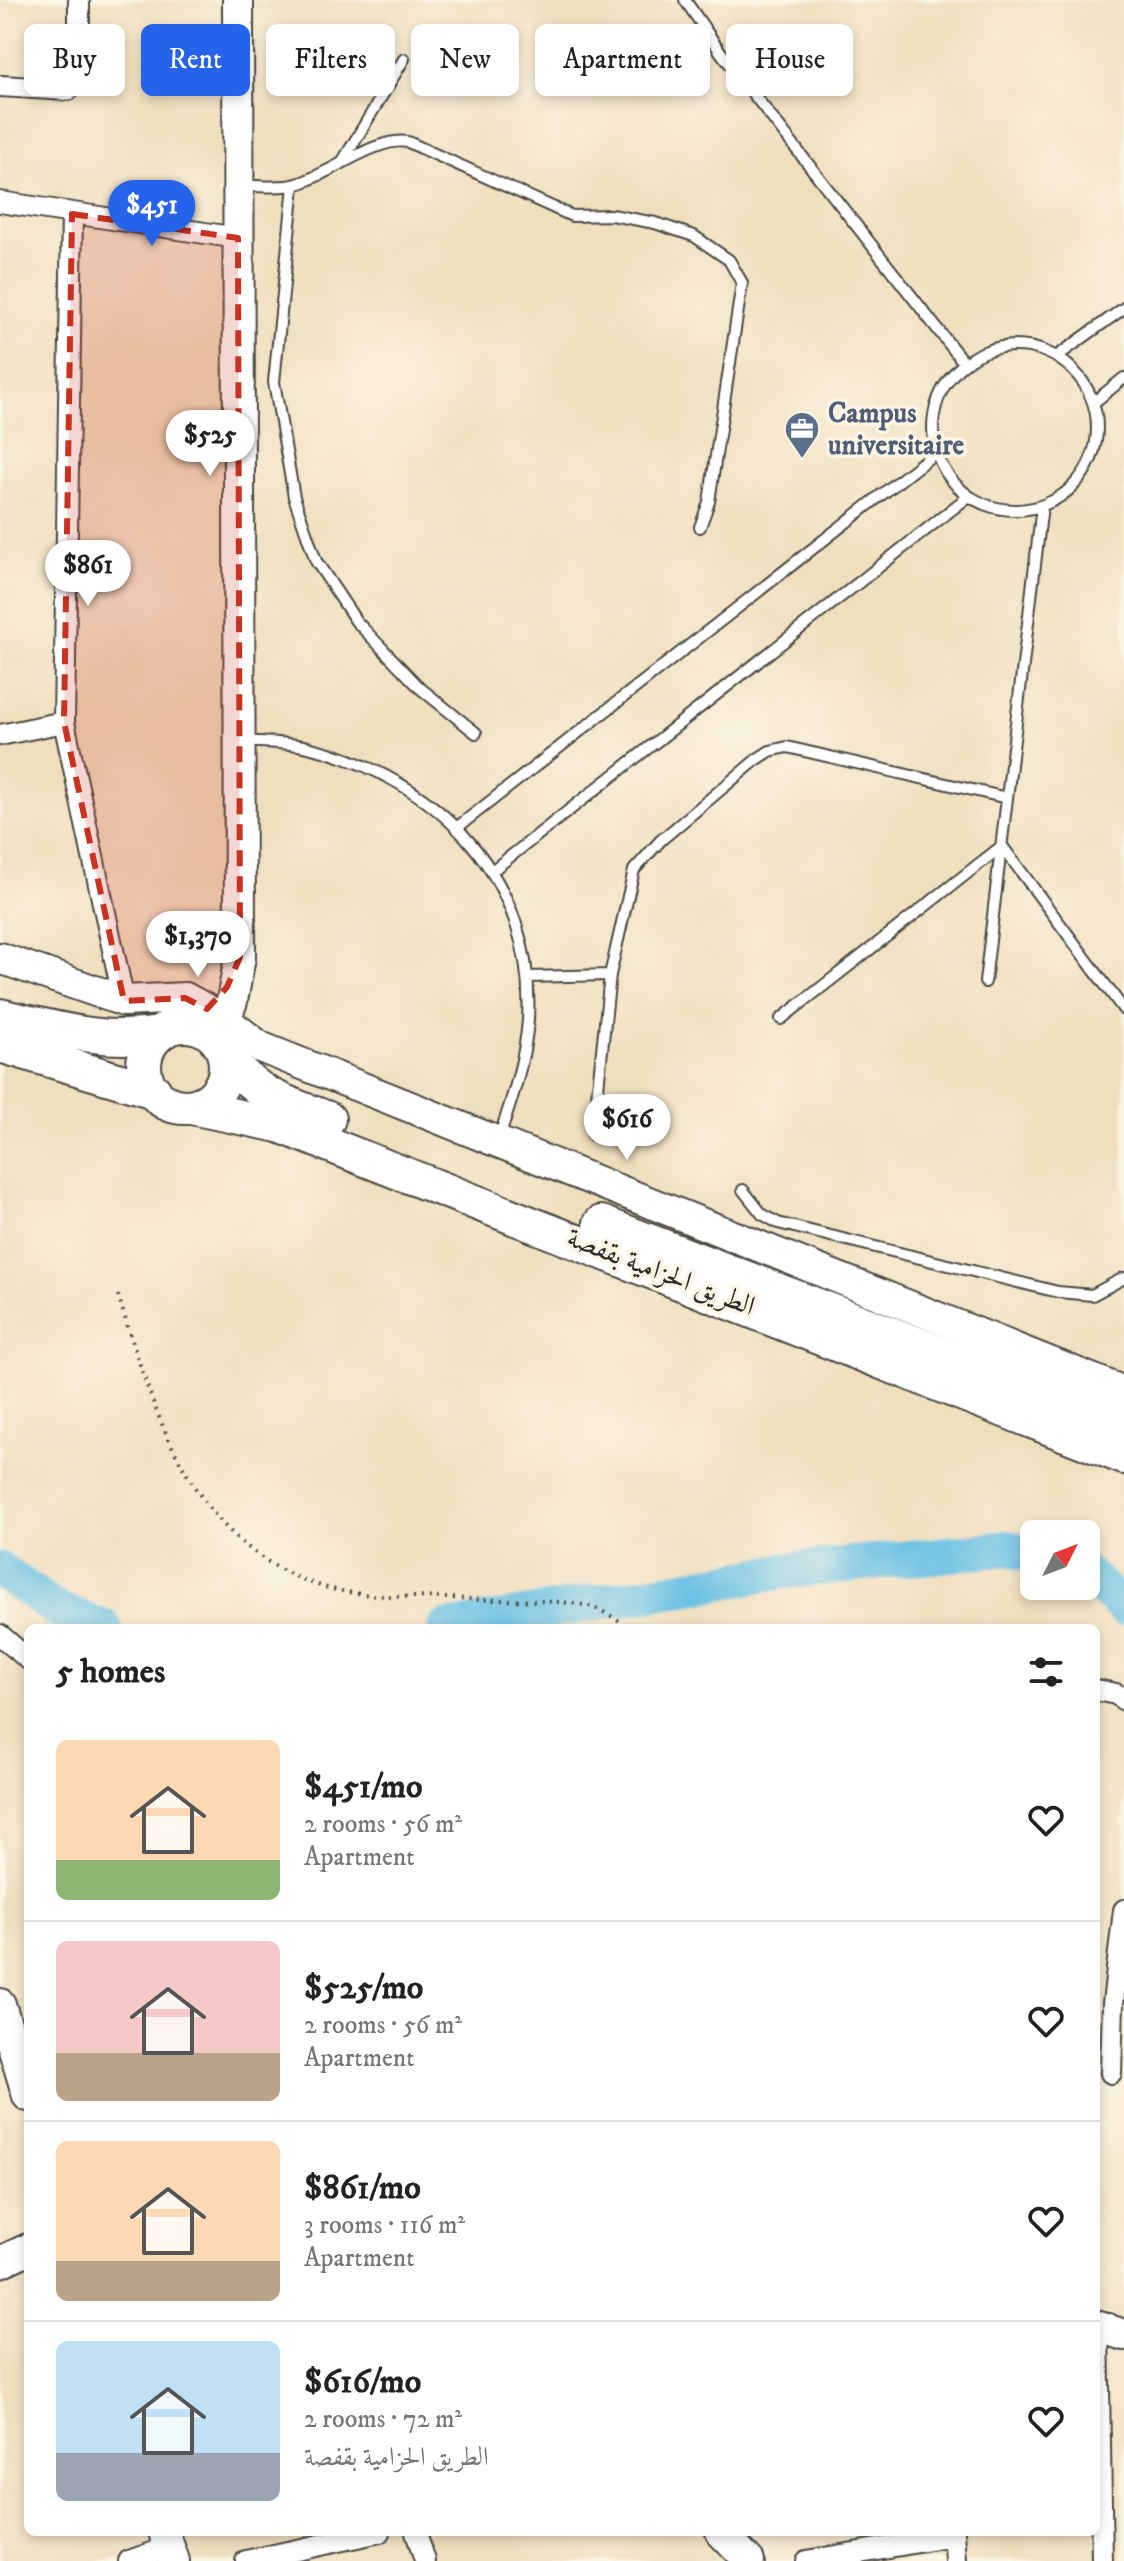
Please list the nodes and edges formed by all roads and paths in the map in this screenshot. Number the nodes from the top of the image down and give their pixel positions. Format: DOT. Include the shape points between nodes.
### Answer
graph roads {
  1 [pos="79,0"];
  2 [pos="238,0"];
  3 [pos="685,0"];
  4 [pos="404,59"];
  5 [pos="0,86"];
  6 [pos="340,166"];
  7 [pos="294,185"];
  8 [pos="238,186"];
  9 [pos="0,202"];
  10 [pos="72,214"];
  11 [pos="238,238"];
  12 [pos="1124,308"];
  13 [pos="1056,357"];
  14 [pos="964,363"];
  15 [pos="1124,378"];
  16 [pos="1093,403"];
  17 [pos="936,452"];
  18 [pos="969,496"];
  19 [pos="1042,506"];
  20 [pos="700,527"];
  21 [pos="64,722"];
  22 [pos="476,733"];
  23 [pos="0,735"];
  24 [pos="237,740"];
  25 [pos="1007,798"];
  26 [pos="459,826"];
  27 [pos="1002,846"];
  28 [pos="493,870"];
  29 [pos="0,958"];
  30 [pos="610,975"];
  31 [pos="527,977"];
  32 [pos="985,982"];
  33 [pos="124,1001"];
  34 [pos="1124,1010"];
  35 [pos="0,1016"];
  36 [pos="781,1019"];
  37 [pos="213,1030"];
  38 [pos="159,1034"];
  39 [pos="0,1045"];
  40 [pos="154,1091"];
  41 [pos="191,1107"];
  42 [pos="593,1135"];
  43 [pos="499,1140"];
  44 [pos="743,1190"];
  45 [pos="1124,1278"];
  46 [pos="118,1295"];
  47 [pos="1124,1392"];
  48 [pos="1124,1423"];
  49 [pos="1124,1457"];
  50 [pos="624,1624"];
  51 [pos="0,1635"];
  52 [pos="24,1656"];
  53 [pos="1100,1691"];
  54 [pos="1124,1700"];
  55 [pos="1124,1910"];
  56 [pos="1111,2003"];
  57 [pos="0,2004"];
  58 [pos="1111,2073"];
  59 [pos="17,2081"];
  60 [pos="24,2251"];
  61 [pos="0,2262"];
  62 [pos="1111,2327"];
  63 [pos="362,2536"];
  64 [pos="417,2536"];
  65 [pos="725,2536"];
  66 [pos="943,2536"];
  67 [pos="954,2536"];
  68 [pos="169,2547"];
  69 [pos="129,2561"];
  70 [pos="246,2561"];
  71 [pos="425,2561"];
  72 [pos="749,2561"];
  73 [pos="806,2561"];
  74 [pos="956,2561"];
  75 [pos="1102,2561"];
  1 -- 5 [label="street" via="79,67 68,90"];
  2 -- 8 [label="street"];
  3 -- 14 [label="lane"];
  4 -- 6 [label="lane"];
  6 -- 7 [label="lane"];
  6 -- 20 [label="lane" via="392,138 572,216 612,215 655,223 694,236 729,260 742,283 709,502"];
  7 -- 8 [label="lane"];
  7 -- 22 [label="lane" via="274,382 294,497 316,561 356,621 420,688"];
  8 -- 11 [label="street"];
  9 -- 10 [label="street"];
  10 -- 11 [label="street"];
  10 -- 21 [label="street"];
  11 -- 24 [label="street"];
  12 -- 13 [label="lane"];
  13 -- 14 [label="lane" via="1009,346"];
  13 -- 16 [label="lane" via="1072,369"];
  14 -- 17 [label="lane" via="936,403"];
  15 -- 16 [label="lane"];
  16 -- 19 [label="lane" via="1097,428 1087,464 1064,494"];
  17 -- 18 [label="lane" via="949,477"];
  17 -- 26 [label="lane"];
  18 -- 19 [label="lane" via="1004,509"];
  18 -- 28 [label="lane"];
  19 -- 25 [label="lane"];
  21 -- 23 [label="street"];
  21 -- 33 [label="street"];
  24 -- 26 [label="lane" via="305,746 358,763 418,794"];
  24 -- 37 [label="street" via="240,957"];
  25 -- 27 [label="lane"];
  25 -- 30 [label="lane" via="787,747 770,751 639,860"];
  26 -- 28 [label="lane"];
  27 -- 32 [label="lane"];
  27 -- 34 [label="lane"];
  27 -- 36 [label="lane"];
  28 -- 31 [label="lane" via="513,919"];
  29 -- 33 [label="street"];
  30 -- 31 [label="lane"];
  30 -- 42 [label="lane"];
  31 -- 43 [label="lane" via="521,1070"];
  33 -- 37 [label="street" via="185,998"];
  35 -- 38 [label="main road" via="102,1038"];
  37 -- 38 [label="main road" via="180,1025"];
  37 -- 41 [label="main road" via="227,1066 220,1088"];
  37 -- 43 [label="street"];
  37 -- 48 [label="main road, الطريق الحزامية بقفصة" via="247,1083 295,1106"];
  38 -- 40 [label="main road" via="144,1065"];
  39 -- 40 [label="main road"];
  40 -- 41 [label="main road" via="168,1103"];
  41 -- 49 [label="main road, الطريق الحزامية بقفصة" via="293,1130"];
  43 -- 47 [label="street"];
  44 -- 45 [label="lane" via="762,1214 778,1223 1058,1292 1092,1295"];
  46 -- 50 [label="path" via="153,1409 185,1476 219,1522 263,1560 322,1586 589,1606"];
  51 -- 52 [label="street"];
  53 -- 54 [label="street"];
  55 -- 56 [label="street"];
  56 -- 58 [label="street"];
  57 -- 59 [label="street"];
  60 -- 61 [label="street"];
  62 -- 75 [label="street"];
  63 -- 70 [label="street"];
  64 -- 71 [label="street"];
  65 -- 72 [label="street"];
  66 -- 73 [label="street"];
  67 -- 74 [label="street"];
  68 -- 69 [label="street"];
}
